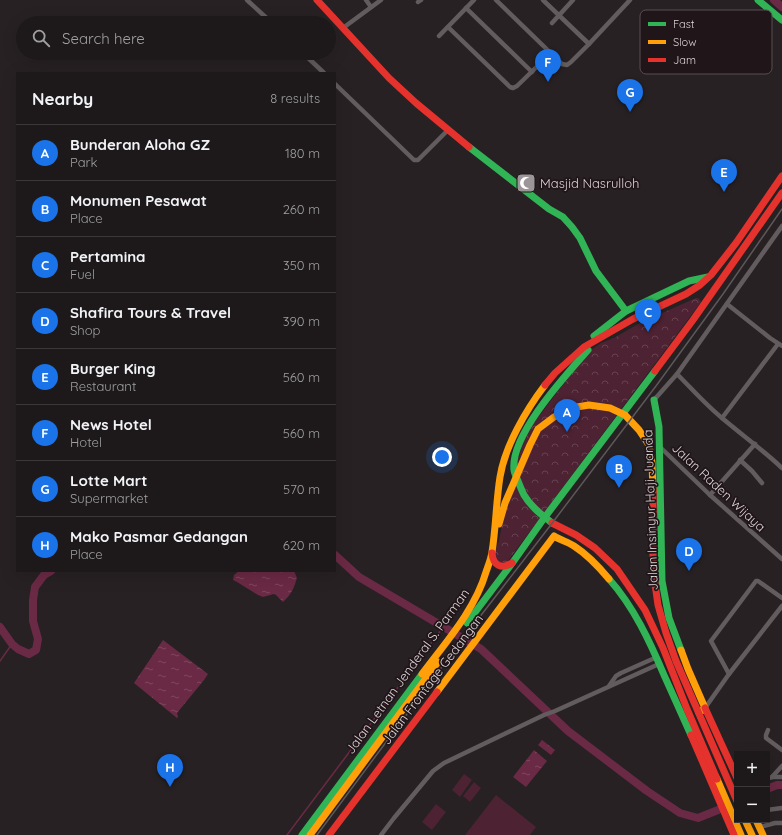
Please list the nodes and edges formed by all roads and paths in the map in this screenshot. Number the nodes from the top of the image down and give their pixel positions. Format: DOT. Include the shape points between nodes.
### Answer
graph roads {
  1 [pos="247,0"];
  2 [pos="316,0"];
  3 [pos="366,0"];
  4 [pos="381,0"];
  5 [pos="474,0"];
  6 [pos="496,0"];
  7 [pos="543,0"];
  8 [pos="573,0"];
  9 [pos="630,0"];
  10 [pos="758,0"];
  11 [pos="371,7"];
  12 [pos="466,8"];
  13 [pos="770,10"];
  14 [pos="772,12"];
  15 [pos="559,15"];
  16 [pos="264,16"];
  17 [pos="331,16"];
  18 [pos="782,20"];
  19 [pos="336,21"];
  20 [pos="552,23"];
  21 [pos="448,27"];
  22 [pos="343,28"];
  23 [pos="439,36"];
  24 [pos="589,44"];
  25 [pos="551,53"];
  26 [pos="310,60"];
  27 [pos="323,72"];
  28 [pos="532,72"];
  29 [pos="336,85"];
  30 [pos="448,130"];
  31 [pos="782,176"];
  32 [pos="781,195"];
  33 [pos="782,226"];
  34 [pos="710,276"];
  35 [pos="719,283"];
  36 [pos="686,294"];
  37 [pos="703,297"];
  38 [pos="727,304"];
  39 [pos="626,311"];
  40 [pos="599,338"];
  41 [pos="780,345"];
  42 [pos="584,347"];
  43 [pos="678,374"];
  44 [pos="654,400"];
  45 [pos="722,418"];
  46 [pos="755,444"];
  47 [pos="659,447"];
  48 [pos="740,460"];
  49 [pos="782,468"];
  50 [pos="762,483"];
  51 [pos="710,495"];
  52 [pos="492,550"];
  53 [pos="782,559"];
  54 [pos="513,562"];
  55 [pos="782,598"];
  56 [pos="782,606"];
  57 [pos="459,629"];
  58 [pos="452,638"];
  59 [pos="658,661"];
  60 [pos="729,674"];
  61 [pos="609,686"];
  62 [pos="703,704"];
  63 [pos="768,730"];
  64 [pos="696,747"];
  65 [pos="782,750"];
  66 [pos="782,766"];
  67 [pos="734,771"];
  68 [pos="782,777"];
  69 [pos="770,778"];
  70 [pos="717,779"];
  71 [pos="734,794"];
  72 [pos="721,796"];
  73 [pos="782,808"];
  74 [pos="770,810"];
  75 [pos="730,818"];
  76 [pos="782,822"];
  77 [pos="746,823"];
  78 [pos="758,823"];
  79 [pos="760,827"];
  80 [pos="302,835"];
  81 [pos="310,835"];
  82 [pos="329,835"];
  83 [pos="381,835"];
  84 [pos="734,835"];
  85 [pos="742,835"];
  86 [pos="752,835"];
  87 [pos="763,835"];
  1 -- 16 [label="street"];
  2 -- 17 [label="main road"];
  3 -- 11 [label="street"];
  4 -- 11 [label="street"];
  5 -- 12 [label="street"];
  6 -- 25 [label="street"];
  7 -- 15 [label="street"];
  8 -- 15 [label="street"];
  9 -- 24 [label="street"];
  10 -- 13 [label="main road"];
  11 -- 22 [label="street"];
  12 -- 21 [label="street"];
  12 -- 28 [label="street"];
  14 -- 18 [label="main road"];
  15 -- 20 [label="street"];
  15 -- 24 [label="street"];
  19 -- 22 [label="main road"];
  21 -- 23 [label="street"];
  21 -- 28 [label="street" via="510,87 517,86"];
  22 -- 30 [label="main road" via="389,78"];
  24 -- 25 [label="street" via="567,65 562,64"];
  25 -- 28 [label="street"];
  26 -- 27 [label="street"];
  29 -- 30 [label="street" via="416,161"];
  30 -- 39 [label="main road" via="549,209 563,217 580,238 596,271"];
  31 -- 34 [label="main road, Jalan Letnan Jenderal S. Parman"];
  32 -- 35 [label="main road, Jalan Letnan Jenderal S. Parman"];
  33 -- 38 [label="street"];
  34 -- 35 [label="main road" via="710,287 715,287"];
  34 -- 36 [label="main road, Jalan Letnan Jenderal S. Parman"];
  34 -- 39 [label="main road" via="689,281"];
  35 -- 37 [label="main road, Jalan Letnan Jenderal S. Parman"];
  36 -- 37 [label="main road" via="695,293"];
  36 -- 40 [label="main road, Jalan Letnan Jenderal S. Parman"];
  37 -- 54 [label="main road, Jalan Letnan Jenderal S. Parman" via="626,411"];
  38 -- 41 [label="street"];
  38 -- 43 [label="street"];
  39 -- 42 [label="main road" via="597,333"];
  40 -- 42 [label="main road, Jalan Letnan Jenderal S. Parman"];
  40 -- 70 [label="main road" via="569,371 526,428 519,443 514,470 524,495 538,512 595,548 617,569 630,587 645,610 663,648"];
  41 -- 45 [label="street"];
  42 -- 52 [label="main road, Jalan Letnan Jenderal S. Parman" via="541,391 517,429 500,476"];
  43 -- 44 [label="street"];
  43 -- 45 [label="street"];
  44 -- 47 [label="main road, Jalan Insinyur Haji Juanda" via="659,427"];
  45 -- 46 [label="street"];
  46 -- 48 [label="street"];
  46 -- 49 [label="street"];
  47 -- 51 [label="street, Jalan Raden Wijaya"];
  47 -- 62 [label="main road, Jalan Insinyur Haji Juanda" via="662,581 669,618"];
  48 -- 50 [label="street"];
  48 -- 51 [label="street"];
  51 -- 53 [label="street, Jalan Raden Wijaya"];
  52 -- 54 [label="main road" via="493,561 499,566 507,566"];
  52 -- 57 [label="main road, Jalan Letnan Jenderal S. Parman" via="477,597"];
  52 -- 62 [label="main road" via="505,502 538,429 571,408 589,405 610,408 625,415 649,445 652,463 653,570 658,605 676,661"];
  54 -- 57 [label="main road, Jalan Letnan Jenderal S. Parman"];
  55 -- 60 [label="street" via="756,581 710,642"];
  56 -- 60 [label="street"];
  57 -- 58 [label="main road, Jalan Letnan Jenderal S. Parman"];
  58 -- 80 [label="main road, Jalan Letnan Jenderal S. Parman"];
  58 -- 81 [label="main road, Jalan Letnan Jenderal S. Parman"];
  59 -- 61 [label="street"];
  59 -- 61 [label="street" via="621,673"];
  59 -- 64 [label="main road"];
  59 -- 82 [label="main road, Jalan Frontage Gedangan" via="620,592 579,550 554,536"];
  60 -- 62 [label="street"];
  61 -- 83 [label="street" via="444,763 433,771"];
  62 -- 67 [label="main road, Jalan Insinyur Haji Juanda"];
  62 -- 71 [label="main road" via="699,713"];
  63 -- 65 [label="street" via="766,738"];
  64 -- 70 [label="main road"];
  64 -- 72 [label="main road"];
  66 -- 69 [label="street"];
  68 -- 69 [label="street"];
  70 -- 72 [label="main road"];
  72 -- 75 [label="main road"];
  73 -- 74 [label="street"];
  75 -- 84 [label="main road"];
  75 -- 85 [label="main road"];
  76 -- 79 [label="street"];
  77 -- 86 [label="main road"];
  78 -- 79 [label="main road"];
  79 -- 87 [label="main road"];
}
